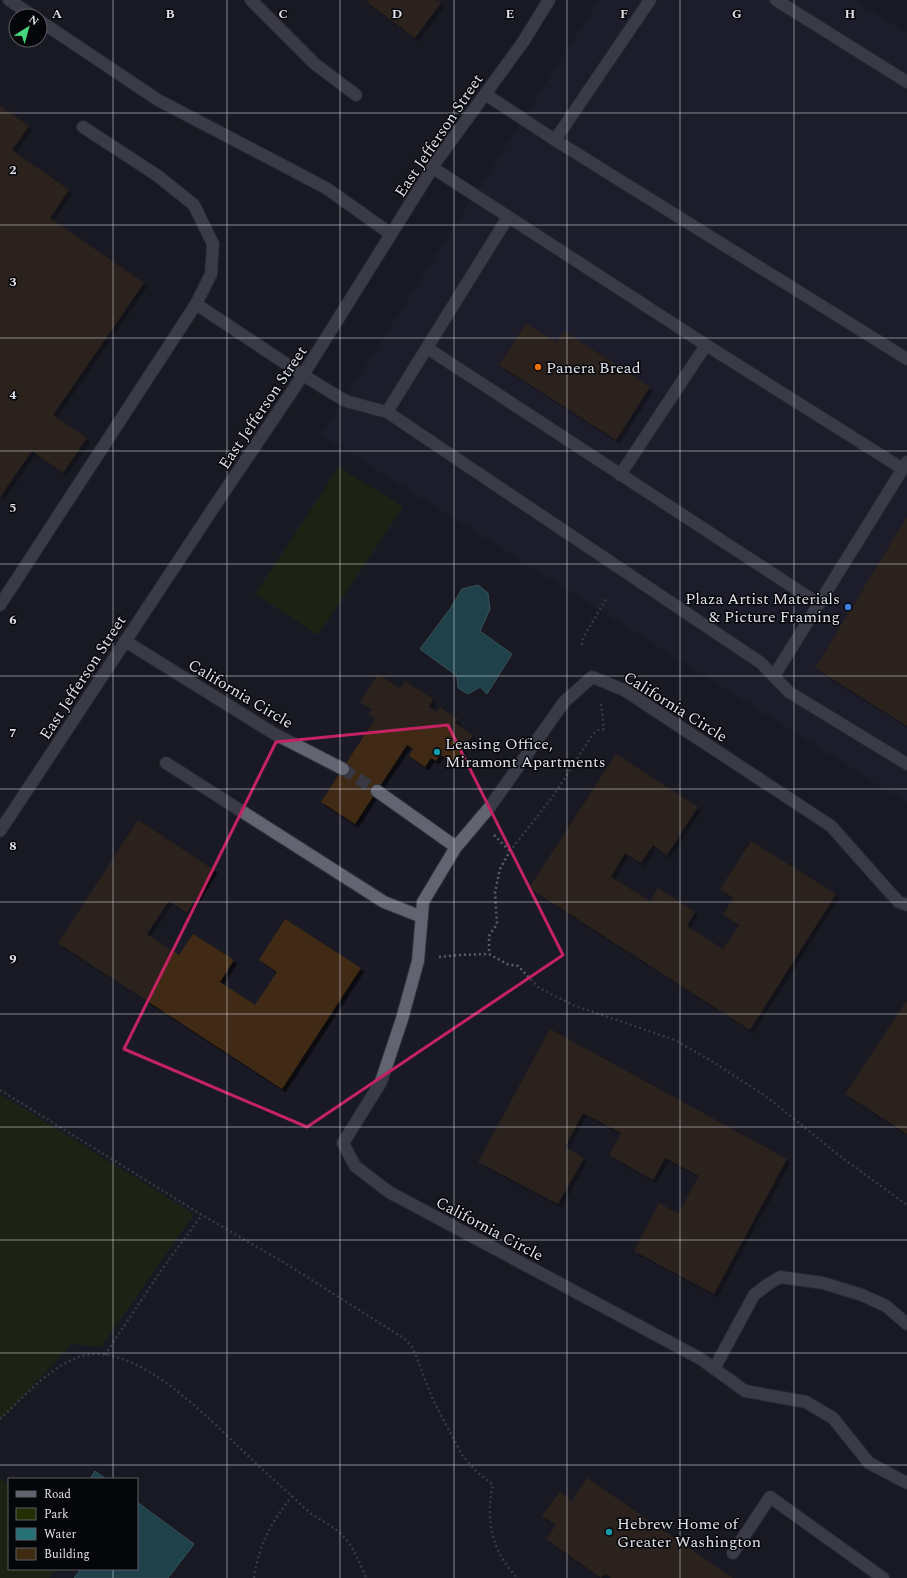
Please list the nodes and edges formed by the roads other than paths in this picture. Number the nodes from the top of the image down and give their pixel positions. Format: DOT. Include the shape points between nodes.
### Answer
graph roads {
  1 [pos="9,0"];
  2 [pos="251,0"];
  3 [pos="549,0"];
  4 [pos="650,0"];
  5 [pos="776,0"];
  6 [pos="21,8"];
  7 [pos="48,26"];
  8 [pos="907,82"];
  9 [pos="485,94"];
  10 [pos="356,95"];
  11 [pos="83,126"];
  12 [pos="555,140"];
  13 [pos="433,168"];
  14 [pos="508,217"];
  15 [pos="391,234"];
  16 [pos="196,304"];
  17 [pos="706,345"];
  18 [pos="427,348"];
  19 [pos="907,359"];
  20 [pos="303,375"];
  21 [pos="387,412"];
  22 [pos="905,466"];
  23 [pos="620,475"];
  24 [pos="819,604"];
  25 [pos="0,605"];
  26 [pos="125,641"];
  27 [pos="774,676"];
  28 [pos="166,763"];
  29 [pos="907,764"];
  30 [pos="343,769"];
  31 [pos="377,791"];
  32 [pos="0,831"];
  33 [pos="456,847"];
  34 [pos="907,905"];
  35 [pos="422,917"];
  36 [pos="907,1324"];
  37 [pos="714,1369"];
  38 [pos="907,1483"];
  39 [pos="733,1553"];
  40 [pos="883,1578"];
  1 -- 6 [label="street"];
  2 -- 10 [label="street" via="315,64"];
  3 -- 9 [label="street, East Jefferson Street" via="523,42"];
  4 -- 12 [label="street"];
  5 -- 8 [label="street"];
  7 -- 15 [label="street" via="158,100 326,188"];
  9 -- 12 [label="street"];
  9 -- 13 [label="street, East Jefferson Street"];
  11 -- 16 [label="street" via="158,176 194,205 213,244 211,274"];
  12 -- 19 [label="street"];
  13 -- 14 [label="street"];
  13 -- 15 [label="street, East Jefferson Street"];
  14 -- 17 [label="street"];
  14 -- 18 [label="street"];
  15 -- 20 [label="street, East Jefferson Street"];
  16 -- 20 [label="street"];
  16 -- 25 [label="street"];
  17 -- 22 [label="street"];
  17 -- 23 [label="street"];
  18 -- 21 [label="street"];
  18 -- 23 [label="street"];
  20 -- 21 [label="street" via="349,402"];
  20 -- 26 [label="street, East Jefferson Street"];
  21 -- 27 [label="street" via="761,663"];
  22 -- 24 [label="street"];
  23 -- 24 [label="street"];
  24 -- 27 [label="street"];
  26 -- 30 [label="street, California Circle" via="273,734"];
  26 -- 32 [label="street, East Jefferson Street"];
  27 -- 29 [label="street" via="789,692"];
  28 -- 35 [label="street" via="384,902"];
  31 -- 33 [label="street"];
  33 -- 34 [label="street, California Circle" via="489,808 564,702 592,677 624,690 831,826 899,902"];
  33 -- 35 [label="street, California Circle" via="423,902"];
  35 -- 37 [label="street, California Circle" via="418,961 381,1082 343,1143 355,1166 388,1192 701,1359"];
  36 -- 37 [label="street" via="886,1306 862,1295 824,1283 780,1277 754,1295"];
  37 -- 38 [label="street, California Circle" via="745,1391 806,1402 834,1418 868,1463"];
  39 -- 40 [label="street" via="770,1497"];
}
